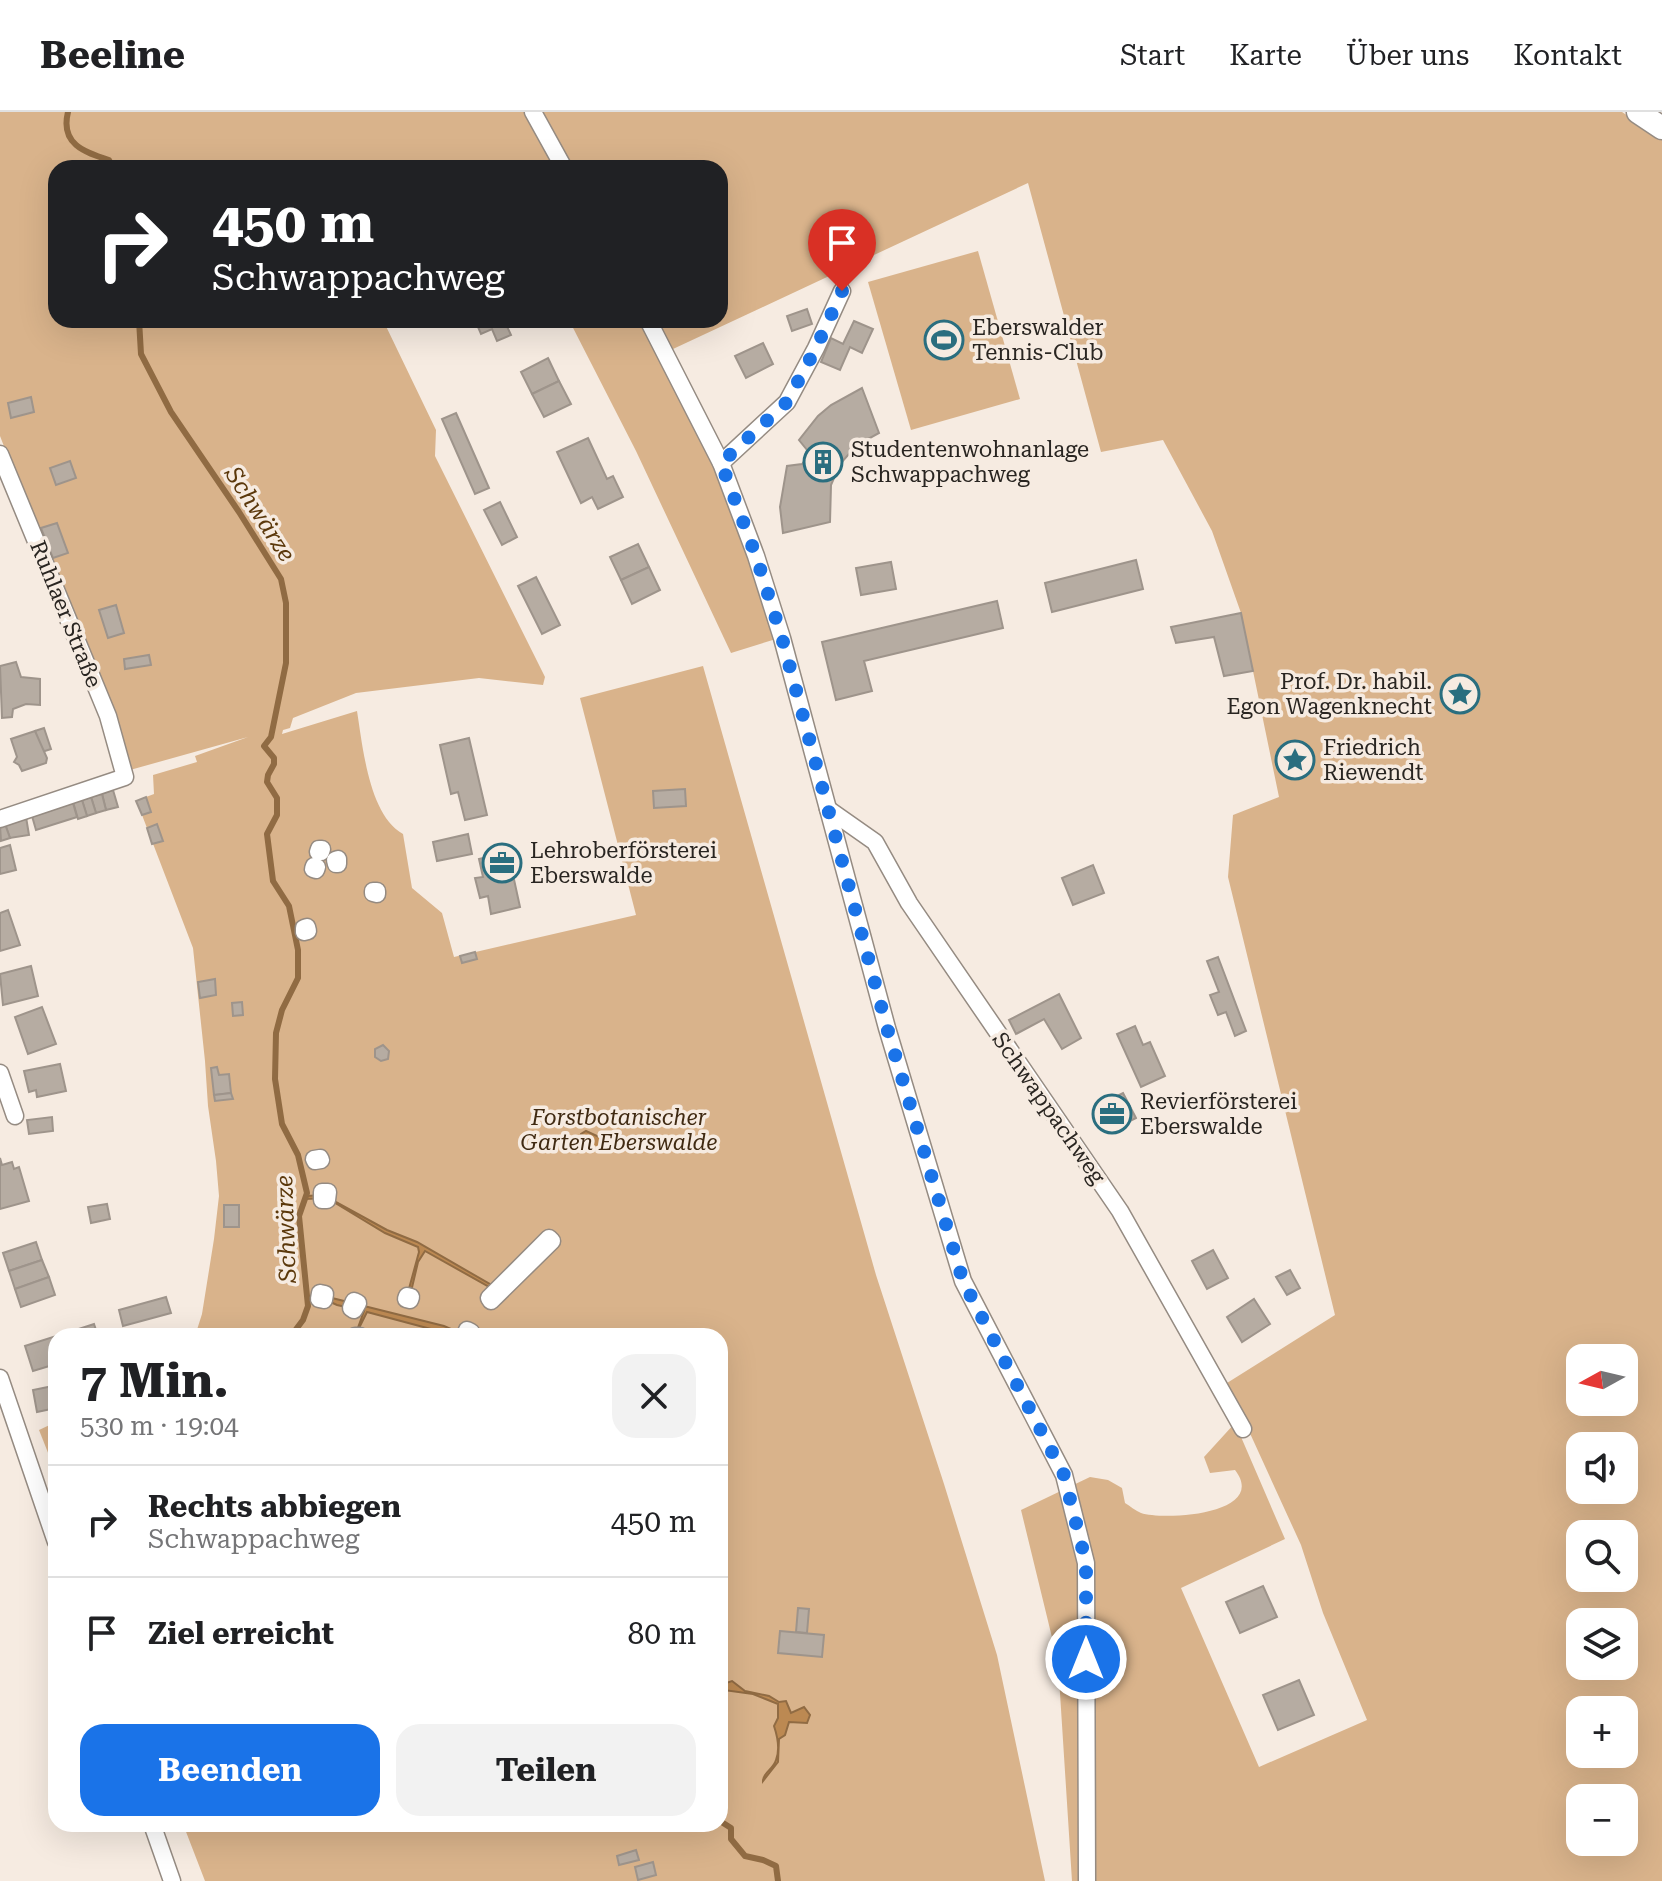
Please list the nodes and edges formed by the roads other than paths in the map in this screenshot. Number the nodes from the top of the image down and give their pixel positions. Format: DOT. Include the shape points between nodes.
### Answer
graph roads {
  1 [pos="533,112"];
  2 [pos="1638,112"];
  3 [pos="1662,128"];
  4 [pos="560,160"];
  5 [pos="842,291"];
  6 [pos="652,328"];
  7 [pos="0,454"];
  8 [pos="721,463"];
  9 [pos="828,809"];
  10 [pos="0,819"];
  11 [pos="0,1073"];
  12 [pos="15,1116"];
  13 [pos="0,1378"];
  14 [pos="1243,1429"];
  15 [pos="48,1519"];
  16 [pos="155,1832"];
  17 [pos="172,1881"];
  18 [pos="1087,1881"];
  1 -- 4 [label="street"];
  2 -- 3 [label="main road"];
  5 -- 8 [label="street" via="787,402"];
  6 -- 8 [label="street"];
  7 -- 10 [label="street, Ruhlaer Straße" via="108,716 125,777"];
  8 -- 9 [label="street" via="782,638"];
  9 -- 14 [label="street, Schwappachweg" via="875,842 916,915 1120,1211"];
  9 -- 18 [label="street" via="963,1281 1064,1475 1086,1563"];
  11 -- 12 [label="street"];
  13 -- 15 [label="street"];
  16 -- 17 [label="street"];
}
